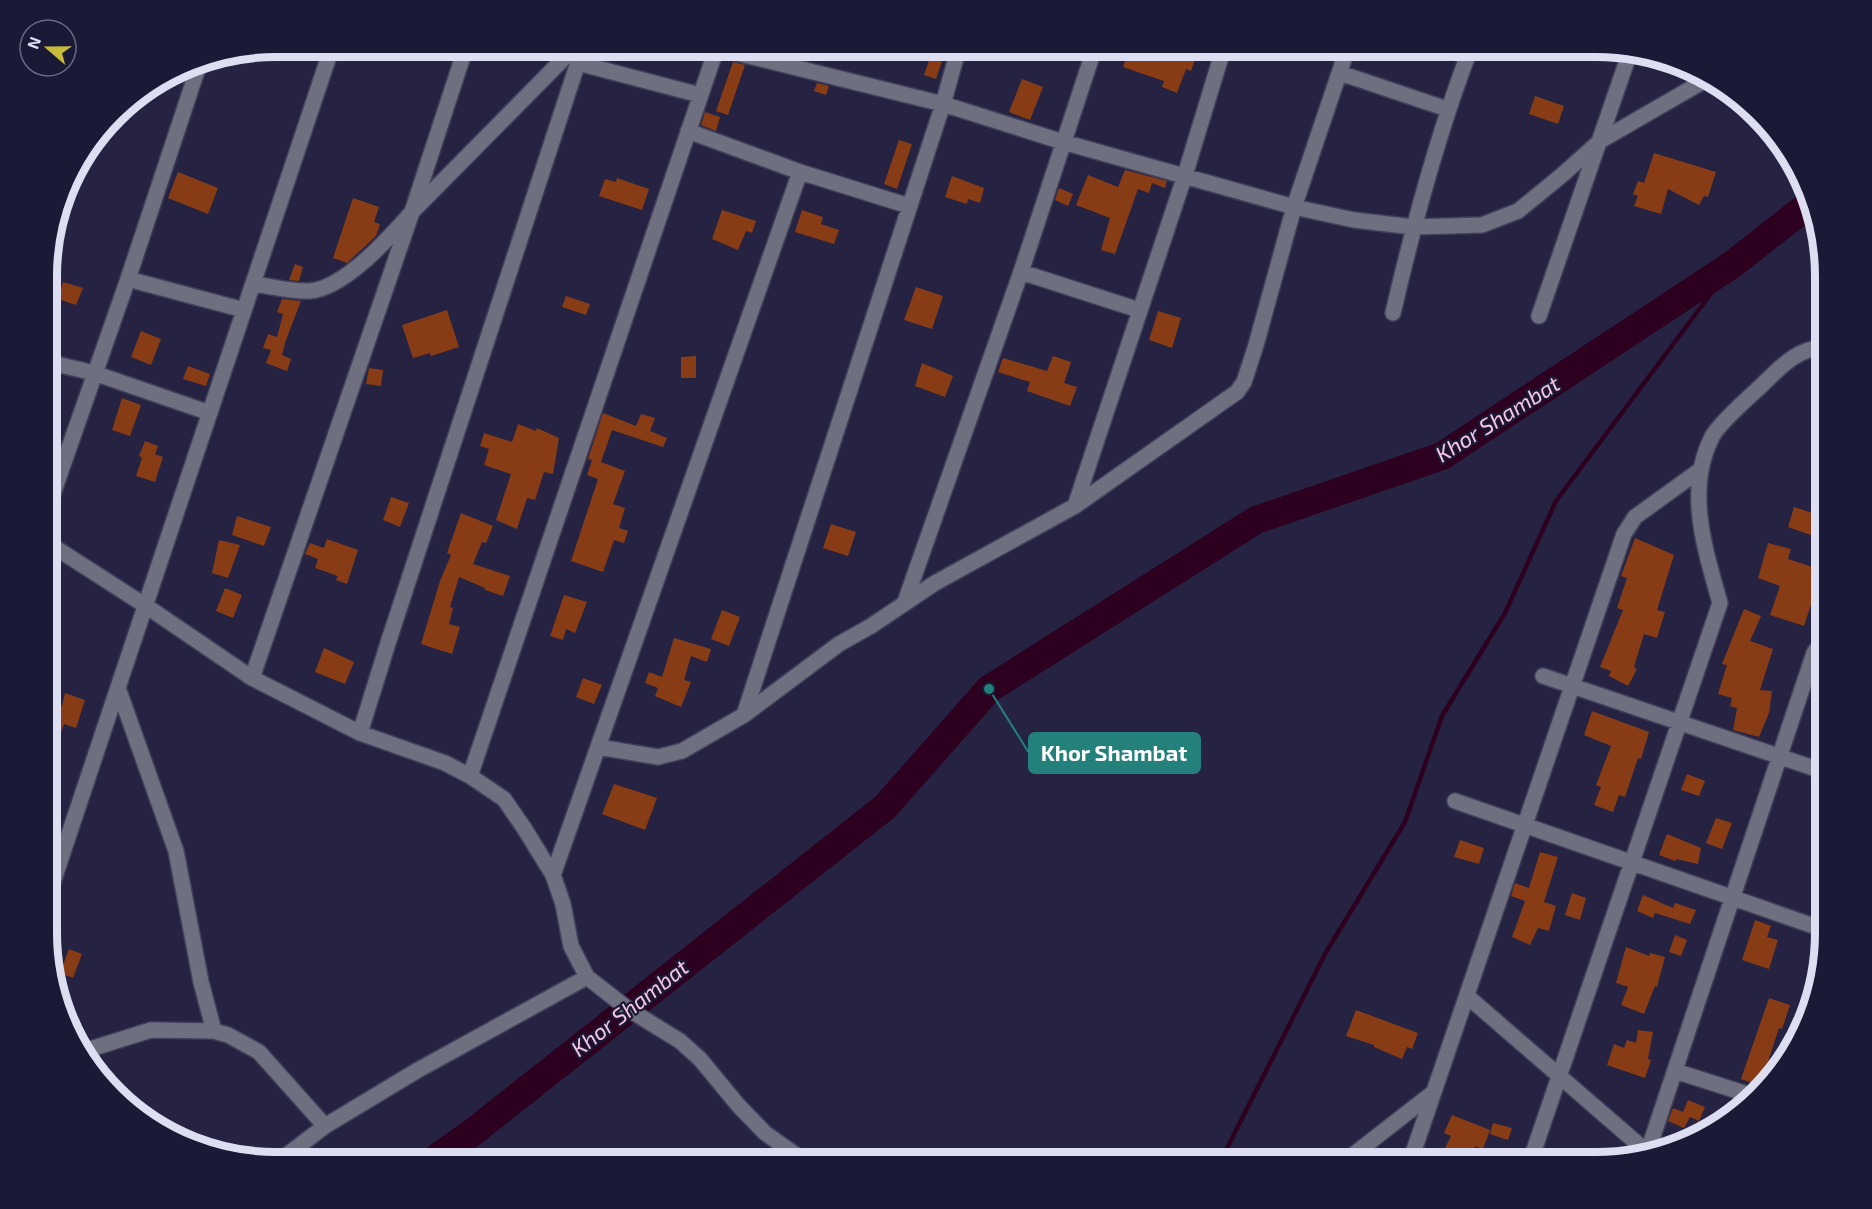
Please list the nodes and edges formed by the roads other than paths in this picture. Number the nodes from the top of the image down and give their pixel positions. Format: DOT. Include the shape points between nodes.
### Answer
graph roads {
  1 [pos="328,57"];
  2 [pos="462,57"];
  3 [pos="564,57"];
  4 [pos="580,57"];
  5 [pos="713,57"];
  6 [pos="756,57"];
  7 [pos="957,57"];
  8 [pos="1091,57"];
  9 [pos="1221,57"];
  10 [pos="1345,57"];
  11 [pos="1467,57"];
  12 [pos="1628,59"];
  13 [pos="578,63"];
  14 [pos="197,72"];
  15 [pos="1340,73"];
  16 [pos="1700,83"];
  17 [pos="700,95"];
  18 [pos="943,104"];
  19 [pos="1447,109"];
  20 [pos="688,130"];
  21 [pos="1600,141"];
  22 [pos="1063,142"];
  23 [pos="800,172"];
  24 [pos="1185,175"];
  25 [pos="909,206"];
  26 [pos="1294,207"];
  27 [pos="412,212"];
  28 [pos="1413,226"];
  29 [pos="1021,272"];
  30 [pos="128,279"];
  31 [pos="253,284"];
  32 [pos="244,310"];
  33 [pos="1139,310"];
  34 [pos="1393,312"];
  35 [pos="1539,316"];
  36 [pos="1815,348"];
  37 [pos="57,364"];
  38 [pos="94,373"];
  39 [pos="210,413"];
  40 [pos="1700,470"];
  41 [pos="57,482"];
  42 [pos="1075,506"];
  43 [pos="57,549"];
  44 [pos="905,602"];
  45 [pos="146,606"];
  46 [pos="1815,652"];
  47 [pos="1543,676"];
  48 [pos="252,678"];
  49 [pos="1572,686"];
  50 [pos="118,688"];
  51 [pos="744,715"];
  52 [pos="1679,722"];
  53 [pos="360,733"];
  54 [pos="598,747"];
  55 [pos="1781,757"];
  56 [pos="1815,769"];
  57 [pos="470,776"];
  58 [pos="1455,801"];
  59 [pos="1525,826"];
  60 [pos="57,856"];
  61 [pos="1632,862"];
  62 [pos="553,875"];
  63 [pos="1733,898"];
  64 [pos="1815,927"];
  65 [pos="587,977"];
  66 [pos="1467,996"];
  67 [pos="214,1031"];
  68 [pos="90,1049"];
  69 [pos="1675,1071"];
  70 [pos="1559,1076"];
  71 [pos="1434,1092"];
  72 [pos="1745,1093"];
  73 [pos="325,1126"];
  74 [pos="1649,1146"];
  75 [pos="1643,1147"];
  76 [pos="291,1152"];
  77 [pos="792,1152"];
  78 [pos="1357,1152"];
  79 [pos="1413,1152"];
  80 [pos="1533,1152"];
  1 -- 31 [label="street"];
  2 -- 27 [label="street"];
  3 -- 27 [label="street"];
  4 -- 13 [label="street"];
  5 -- 17 [label="street"];
  6 -- 18 [label="street"];
  7 -- 18 [label="street"];
  8 -- 22 [label="street"];
  9 -- 24 [label="street"];
  10 -- 15 [label="street"];
  11 -- 19 [label="street"];
  12 -- 21 [label="street"];
  13 -- 17 [label="street"];
  13 -- 53 [label="street"];
  14 -- 30 [label="street"];
  15 -- 19 [label="street"];
  15 -- 26 [label="street"];
  16 -- 21 [label="street"];
  17 -- 20 [label="street"];
  18 -- 22 [label="street"];
  18 -- 25 [label="street"];
  19 -- 28 [label="street"];
  20 -- 23 [label="street"];
  20 -- 57 [label="street"];
  21 -- 28 [label="street" via="1518,210 1482,225"];
  21 -- 35 [label="street"];
  22 -- 24 [label="street"];
  22 -- 29 [label="street"];
  23 -- 25 [label="street"];
  23 -- 54 [label="street"];
  24 -- 26 [label="street"];
  24 -- 33 [label="street"];
  25 -- 51 [label="street"];
  26 -- 28 [label="street" via="1354,220"];
  26 -- 42 [label="street" via="1256,345 1237,392"];
  27 -- 31 [label="street" via="387,240 330,285 310,291"];
  27 -- 48 [label="street"];
  28 -- 34 [label="street"];
  29 -- 33 [label="street"];
  29 -- 44 [label="street"];
  30 -- 32 [label="street"];
  30 -- 38 [label="street"];
  31 -- 32 [label="street"];
  32 -- 39 [label="street"];
  33 -- 42 [label="street"];
  36 -- 40 [label="street" via="1797,355 1713,435"];
  37 -- 38 [label="street"];
  38 -- 39 [label="street"];
  38 -- 41 [label="street"];
  39 -- 45 [label="street"];
  40 -- 49 [label="street" via="1635,517 1624,534"];
  40 -- 52 [label="street" via="1698,516 1720,603"];
  42 -- 44 [label="street"];
  43 -- 45 [label="street"];
  44 -- 51 [label="street" via="838,644"];
  45 -- 48 [label="street"];
  45 -- 50 [label="street"];
  46 -- 55 [label="street"];
  47 -- 49 [label="street"];
  48 -- 53 [label="street"];
  49 -- 52 [label="street"];
  49 -- 59 [label="street"];
  50 -- 60 [label="street"];
  50 -- 67 [label="street" via="176,851"];
  51 -- 54 [label="street" via="682,751 658,757"];
  52 -- 55 [label="street"];
  52 -- 61 [label="street"];
  53 -- 57 [label="street"];
  54 -- 62 [label="street"];
  55 -- 56 [label="street"];
  55 -- 63 [label="street"];
  57 -- 62 [label="street" via="504,800"];
  58 -- 59 [label="street"];
  59 -- 61 [label="street"];
  59 -- 66 [label="street"];
  61 -- 63 [label="street"];
  61 -- 70 [label="street"];
  62 -- 65 [label="street" via="571,946"];
  63 -- 64 [label="street"];
  63 -- 69 [label="street"];
  65 -- 73 [label="street" via="466,1042"];
  65 -- 77 [label="street" via="628,1010 680,1041 765,1133"];
  66 -- 70 [label="street"];
  66 -- 71 [label="street"];
  67 -- 68 [label="street" via="151,1030"];
  67 -- 73 [label="street" via="259,1052"];
  69 -- 72 [label="street"];
  69 -- 74 [label="street"];
  70 -- 75 [label="street"];
  70 -- 80 [label="street"];
  71 -- 78 [label="street"];
  71 -- 79 [label="street"];
  73 -- 76 [label="street"];
}
